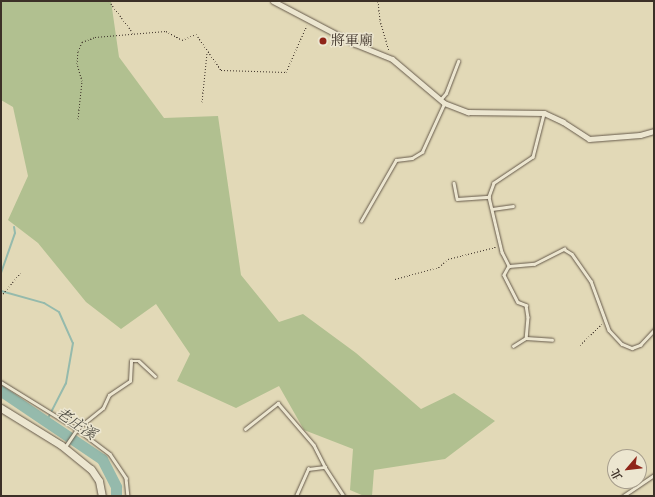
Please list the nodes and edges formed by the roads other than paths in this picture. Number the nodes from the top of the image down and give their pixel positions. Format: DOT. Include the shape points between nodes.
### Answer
graph roads {
  1 [pos="273,1"];
  2 [pos="458,61"];
  3 [pos="442,102"];
  4 [pos="544,114"];
  5 [pos="654,131"];
  6 [pos="454,183"];
  7 [pos="489,197"];
  8 [pos="513,206"];
  9 [pos="492,210"];
  10 [pos="361,221"];
  11 [pos="509,266"];
  12 [pos="654,330"];
  13 [pos="526,338"];
  14 [pos="552,340"];
  15 [pos="513,346"];
  16 [pos="155,376"];
  17 [pos="1,382"];
  18 [pos="1,408"];
  19 [pos="245,429"];
  20 [pos="77,430"];
  21 [pos="65,448"];
  22 [pos="325,467"];
  23 [pos="654,475"];
  24 [pos="102,496"];
  25 [pos="128,496"];
  26 [pos="296,496"];
  27 [pos="344,496"];
  28 [pos="623,496"];
  1 -- 3 [label="street" via="355,44 392,59"];
  2 -- 3 [label="lane"];
  3 -- 4 [label="street" via="468,112"];
  3 -- 10 [label="lane" via="422,152 412,158 396,160"];
  4 -- 5 [label="street" via="589,138 640,135"];
  4 -- 7 [label="lane" via="533,157 494,183"];
  6 -- 7 [label="lane" via="457,199"];
  7 -- 9 [label="lane"];
  8 -- 9 [label="lane"];
  9 -- 11 [label="lane" via="502,252"];
  11 -- 12 [label="lane" via="534,264 564,249 572,254 591,281 609,330 622,344 632,348 640,345"];
  11 -- 13 [label="lane" via="504,275 518,302 526,305"];
  13 -- 14 [label="lane"];
  13 -- 15 [label="lane"];
  16 -- 20 [label="lane" via="139,360 131,361 130,381 109,394 96,416"];
  17 -- 20 [label="lane"];
  18 -- 21 [label="street"];
  19 -- 22 [label="lane" via="278,403 314,445"];
  20 -- 21 [label="lane"];
  20 -- 25 [label="lane" via="110,454 126,478"];
  21 -- 24 [label="street" via="91,469 99,480"];
  22 -- 26 [label="lane" via="308,469"];
  22 -- 27 [label="lane"];
  23 -- 28 [label="lane"];
}
